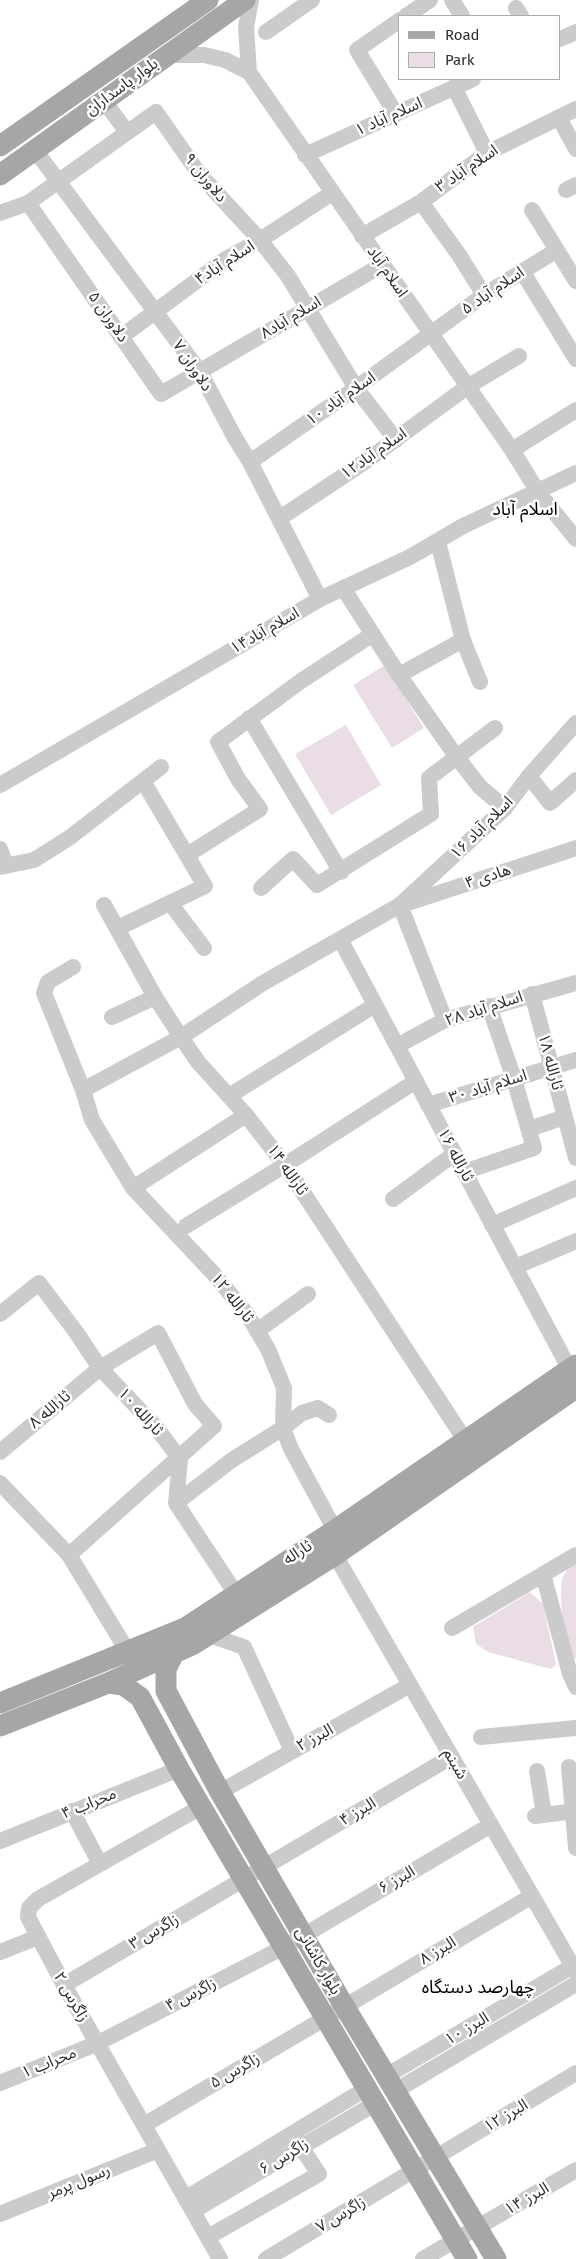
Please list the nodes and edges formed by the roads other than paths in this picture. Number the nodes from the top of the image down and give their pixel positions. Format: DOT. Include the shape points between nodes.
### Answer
graph roads {
  1 [pos="208,0"];
  2 [pos="244,0"];
  3 [pos="251,0"];
  4 [pos="312,0"];
  5 [pos="430,0"];
  6 [pos="452,0"];
  7 [pos="408,15"];
  8 [pos="461,15"];
  9 [pos="398,21"];
  10 [pos="266,32"];
  11 [pos="576,32"];
  12 [pos="561,39"];
  13 [pos="168,55"];
  14 [pos="249,72"];
  15 [pos="471,80"];
  16 [pos="454,87"];
  17 [pos="104,101"];
  18 [pos="576,109"];
  19 [pos="396,114"];
  20 [pos="559,118"];
  21 [pos="127,132"];
  22 [pos="2,144"];
  23 [pos="576,149"];
  24 [pos="35,150"];
  25 [pos="487,152"];
  26 [pos="306,155"];
  27 [pos="0,175"];
  28 [pos="58,181"];
  29 [pos="332,193"];
  30 [pos="421,202"];
  31 [pos="28,203"];
  32 [pos="532,210"];
  33 [pos="0,213"];
  34 [pos="362,236"];
  35 [pos="260,240"];
  36 [pos="557,250"];
  37 [pos="382,265"];
  38 [pos="522,271"];
  39 [pos="576,281"];
  40 [pos="484,295"];
  41 [pos="307,309"];
  42 [pos="154,313"];
  43 [pos="431,334"];
  44 [pos="121,337"];
  45 [pos="519,356"];
  46 [pos="576,360"];
  47 [pos="200,372"];
  48 [pos="467,386"];
  49 [pos="356,388"];
  50 [pos="576,410"];
  51 [pos="396,440"];
  52 [pos="512,450"];
  53 [pos="250,462"];
  54 [pos="576,473"];
  55 [pos="538,492"];
  56 [pos="280,518"];
  57 [pos="576,539"];
  58 [pos="438,542"];
  59 [pos="343,588"];
  60 [pos="320,599"];
  61 [pos="373,634"];
  62 [pos="462,640"];
  63 [pos="399,675"];
  64 [pos="480,682"];
  65 [pos="249,718"];
  66 [pos="576,723"];
  67 [pos="495,728"];
  68 [pos="456,756"];
  69 [pos="161,767"];
  70 [pos="529,776"];
  71 [pos="143,781"];
  72 [pos="576,781"];
  73 [pos="0,784"];
  74 [pos="505,808"];
  75 [pos="576,848"];
  76 [pos="0,849"];
  77 [pos="187,855"];
  78 [pos="3,867"];
  79 [pos="340,872"];
  80 [pos="261,888"];
  81 [pos="170,903"];
  82 [pos="104,905"];
  83 [pos="400,905"];
  84 [pos="118,928"];
  85 [pos="340,939"];
  86 [pos="204,948"];
  87 [pos="73,967"];
  88 [pos="576,983"];
  89 [pos="532,994"];
  90 [pos="155,997"];
  91 [pos="375,1005"];
  92 [pos="489,1006"];
  93 [pos="112,1017"];
  94 [pos="445,1020"];
  95 [pos="181,1037"];
  96 [pos="397,1046"];
  97 [pos="576,1060"];
  98 [pos="552,1067"];
  99 [pos="514,1079"];
  100 [pos="416,1081"];
  101 [pos="83,1090"];
  102 [pos="229,1096"];
  103 [pos="428,1105"];
  104 [pos="246,1115"];
  105 [pos="565,1117"];
  106 [pos="528,1129"];
  107 [pos="454,1154"];
  108 [pos="576,1158"];
  109 [pos="285,1166"];
  110 [pos="464,1172"];
  111 [pos="133,1188"];
  112 [pos="576,1188"];
  113 [pos="393,1199"];
  114 [pos="186,1226"];
  115 [pos="492,1226"];
  116 [pos="576,1241"];
  117 [pos="515,1267"];
  118 [pos="308,1294"];
  119 [pos="0,1314"];
  120 [pos="257,1331"];
  121 [pos="100,1368"];
  122 [pos="574,1375"];
  123 [pos="329,1415"];
  124 [pos="283,1428"];
  125 [pos="465,1440"];
  126 [pos="0,1452"];
  127 [pos="180,1459"];
  128 [pos="0,1483"];
  129 [pos="176,1504"];
  130 [pos="335,1530"];
  131 [pos="335,1555"];
  132 [pos="576,1555"];
  133 [pos="70,1556"];
  134 [pos="543,1574"];
  135 [pos="236,1594"];
  136 [pos="452,1628"];
  137 [pos="209,1635"];
  138 [pos="128,1652"];
  139 [pos="173,1655"];
  140 [pos="108,1683"];
  141 [pos="410,1685"];
  142 [pos="576,1687"];
  143 [pos="166,1691"];
  144 [pos="140,1697"];
  145 [pos="0,1703"];
  146 [pos="0,1726"];
  147 [pos="576,1728"];
  148 [pos="481,1737"];
  149 [pos="292,1751"];
  150 [pos="451,1757"];
  151 [pos="569,1767"];
  152 [pos="179,1769"];
  153 [pos="537,1771"];
  154 [pos="220,1792"];
  155 [pos="202,1807"];
  156 [pos="72,1811"];
  157 [pos="575,1811"];
  158 [pos="491,1825"];
  159 [pos="0,1841"];
  160 [pos="576,1848"];
  161 [pos="100,1864"];
  162 [pos="264,1868"];
  163 [pos="244,1880"];
  164 [pos="532,1896"];
  165 [pos="303,1935"];
  166 [pos="38,1937"];
  167 [pos="284,1947"];
  168 [pos="0,1952"];
  169 [pos="574,1969"];
  170 [pos="576,1984"];
  171 [pos="64,1985"];
  172 [pos="345,2007"];
  173 [pos="326,2018"];
  174 [pos="98,2043"];
  175 [pos="576,2073"];
  176 [pos="0,2083"];
  177 [pos="391,2084"];
  178 [pos="371,2096"];
  179 [pos="144,2125"];
  180 [pos="296,2140"];
  181 [pos="158,2150"];
  182 [pos="436,2159"];
  183 [pos="576,2170"];
  184 [pos="415,2171"];
  185 [pos="189,2205"];
  186 [pos="0,2214"];
  187 [pos="477,2228"];
  188 [pos="208,2237"];
  189 [pos="456,2240"];
  190 [pos="217,2258"];
  191 [pos="266,2259"];
  192 [pos="423,2259"];
  193 [pos="467,2259"];
  194 [pos="496,2259"];
  1 -- 22 [label="main road, بلوار پاسداران"];
  2 -- 13 [label="main road, بلوار پاسداران"];
  3 -- 14 [label="street" via="246,27"];
  4 -- 10 [label="street"];
  5 -- 7 [label="street"];
  6 -- 8 [label="street"];
  9 -- 19 [label="street" via="357,50"];
  11 -- 12 [label="street"];
  13 -- 14 [label="street, اسلام آباد" via="225,60"];
  13 -- 17 [label="main road, بلوار پاسداران"];
  14 -- 26 [label="street, اسلام آباد"];
  15 -- 16 [label="street, اسلام آباد ۱"];
  16 -- 19 [label="street, اسلام آباد ۱"];
  16 -- 25 [label="street"];
  17 -- 21 [label="street"];
  17 -- 24 [label="main road, بلوار پاسداران"];
  18 -- 20 [label="street, اسلام آباد ۳"];
  19 -- 26 [label="street, اسلام آباد ۱"];
  20 -- 23 [label="street"];
  20 -- 25 [label="street, اسلام آباد ۳"];
  21 -- 28 [label="street"];
  21 -- 35 [label="street, دلاوران ۹" via="156,112 200,175"];
  24 -- 27 [label="main road, بلوار پاسداران"];
  24 -- 28 [label="street, دلاوران ۷"];
  25 -- 30 [label="street, اسلام آباد ۳"];
  26 -- 29 [label="street, اسلام آباد"];
  28 -- 31 [label="street"];
  28 -- 42 [label="street, دلاوران ۷"];
  29 -- 34 [label="street, اسلام آباد"];
  29 -- 35 [label="street, اسلام آباد۴"];
  30 -- 34 [label="street, اسلام آباد ۳"];
  30 -- 40 [label="street"];
  31 -- 33 [label="street"];
  31 -- 44 [label="street, دلاوران ۵"];
  32 -- 36 [label="street"];
  34 -- 37 [label="street, اسلام آباد"];
  35 -- 41 [label="street, دلاوران ۹" via="288,276"];
  35 -- 42 [label="street, اسلام آباد۴" via="226,259"];
  36 -- 38 [label="street, اسلام آباد ۵"];
  36 -- 39 [label="street"];
  37 -- 41 [label="street, اسلام آباد۸"];
  37 -- 43 [label="street, اسلام آباد"];
  38 -- 40 [label="street, اسلام آباد ۵"];
  38 -- 46 [label="street"];
  40 -- 43 [label="street, اسلام آباد ۵"];
  41 -- 47 [label="street, اسلام آباد۸"];
  41 -- 49 [label="street, دلاوران ۹"];
  42 -- 44 [label="street, اسلام آباد۴"];
  42 -- 47 [label="street, دلاوران ۷"];
  43 -- 48 [label="street, اسلام آباد"];
  43 -- 49 [label="street, اسلام آباد ۱۰"];
  44 -- 47 [label="street, دلاوران ۵" via="161,394"];
  45 -- 48 [label="street, اسلام آباد۱۲"];
  47 -- 53 [label="street, دلاوران ۷"];
  48 -- 51 [label="street, اسلام آباد۱۲"];
  48 -- 52 [label="street, اسلام آباد"];
  49 -- 51 [label="street, دلاوران ۹"];
  49 -- 53 [label="street, اسلام آباد ۱۰"];
  50 -- 52 [label="street"];
  51 -- 56 [label="street, اسلام آباد۱۲"];
  52 -- 55 [label="street, اسلام آباد"];
  53 -- 56 [label="street, دلاوران ۷"];
  54 -- 55 [label="street, اسلام آباد۱۴"];
  55 -- 57 [label="street, اسلام آباد"];
  55 -- 58 [label="street, اسلام آباد۱۴" via="463,526"];
  56 -- 60 [label="street, دلاوران ۷"];
  58 -- 59 [label="street, اسلام آباد۱۴"];
  58 -- 62 [label="street"];
  59 -- 60 [label="street, اسلام آباد۱۴"];
  59 -- 61 [label="street"];
  60 -- 73 [label="street, اسلام آباد۱۴"];
  61 -- 63 [label="street"];
  61 -- 65 [label="street"];
  62 -- 63 [label="street"];
  62 -- 64 [label="street"];
  63 -- 68 [label="street"];
  65 -- 77 [label="street" via="218,742 238,779 260,809"];
  65 -- 79 [label="street"];
  66 -- 70 [label="street, اسلام آباد ۱۶"];
  67 -- 68 [label="street"];
  68 -- 74 [label="street" via="480,787"];
  68 -- 79 [label="street" via="429,778 431,814"];
  69 -- 71 [label="street"];
  70 -- 72 [label="street" via="550,803"];
  70 -- 74 [label="street, اسلام آباد ۱۶"];
  71 -- 77 [label="street"];
  71 -- 78 [label="street" via="69,838 34,860"];
  74 -- 83 [label="street, اسلام آباد ۱۶"];
  75 -- 83 [label="street, هادی ۴"];
  76 -- 78 [label="street"];
  77 -- 81 [label="street" via="205,886"];
  79 -- 80 [label="street" via="317,885 293,859"];
  81 -- 84 [label="street"];
  81 -- 86 [label="street"];
  82 -- 84 [label="street, ثارالله ۱۴"];
  83 -- 85 [label="street"];
  83 -- 94 [label="street"];
  84 -- 90 [label="street, ثارالله ۱۴"];
  85 -- 91 [label="street, ثارالله ۱۶"];
  85 -- 95 [label="street" via="263,983"];
  87 -- 101 [label="street, ثارالله ۱۲" via="48,982 44,993"];
  88 -- 89 [label="street, اسلام آباد ۲۸"];
  89 -- 92 [label="street, اسلام آباد ۲۸"];
  89 -- 98 [label="street, ثارالله ۱۸"];
  90 -- 93 [label="street"];
  90 -- 95 [label="street, ثارالله ۱۴"];
  91 -- 96 [label="street, ثارالله ۱۶"];
  91 -- 102 [label="street"];
  92 -- 94 [label="street, اسلام آباد ۲۸"];
  92 -- 99 [label="street"];
  94 -- 96 [label="street, اسلام آباد ۲۸"];
  95 -- 101 [label="street"];
  95 -- 102 [label="street, ثارالله ۱۴" via="198,1062"];
  96 -- 100 [label="street, ثارالله ۱۶"];
  97 -- 98 [label="street, اسلام آباد ۳۰"];
  98 -- 99 [label="street, اسلام آباد ۳۰"];
  98 -- 105 [label="street, ثارالله ۱۸"];
  99 -- 103 [label="street, اسلام آباد ۳۰"];
  99 -- 106 [label="street"];
  100 -- 103 [label="street, ثارالله ۱۶"];
  100 -- 109 [label="street"];
  101 -- 111 [label="street, ثارالله ۱۲" via="92,1120"];
  102 -- 104 [label="street, ثارالله ۱۴"];
  103 -- 107 [label="street, ثارالله ۱۶"];
  104 -- 109 [label="street, ثارالله ۱۴"];
  104 -- 111 [label="street"];
  105 -- 106 [label="street"];
  105 -- 108 [label="street, ثارالله ۱۸"];
  106 -- 110 [label="street" via="534,1148"];
  107 -- 110 [label="street, ثارالله ۱۶"];
  107 -- 113 [label="street"];
  109 -- 114 [label="street"];
  109 -- 125 [label="street, ثارالله ۱۴"];
  110 -- 115 [label="street, ثارالله ۱۶"];
  111 -- 120 [label="street, ثارالله ۱۲" via="213,1273"];
  112 -- 115 [label="street"];
  115 -- 117 [label="street, ثارالله ۱۶"];
  116 -- 117 [label="street"];
  117 -- 122 [label="street, ثارالله ۱۶"];
  118 -- 120 [label="street"];
  119 -- 121 [label="street, ثارالله ۱۰" via="39,1283"];
  120 -- 124 [label="street, ثارالله ۱۲" via="284,1388"];
  121 -- 126 [label="street, ثارالله ۸"];
  121 -- 127 [label="street, ثارالله ۱۰" via="155,1426"];
  121 -- 127 [label="street, ثارالله ۸" via="158,1333 195,1404 214,1426"];
  122 -- 125 [label="main road, ثاراله"];
  122 -- 131 [label="main road, ثاراله"];
  123 -- 124 [label="street" via="318,1408 310,1409"];
  124 -- 129 [label="street" via="232,1460"];
  124 -- 130 [label="street, ثارالله ۱۲"];
  125 -- 130 [label="main road, ثاراله"];
  127 -- 129 [label="street"];
  127 -- 133 [label="street"];
  128 -- 133 [label="street"];
  129 -- 135 [label="street"];
  130 -- 135 [label="main road, ثاراله"];
  131 -- 137 [label="main road, ثاراله"];
  131 -- 141 [label="street, شبنم"];
  132 -- 134 [label="street"];
  133 -- 138 [label="street"];
  134 -- 136 [label="street"];
  134 -- 142 [label="street"];
  135 -- 138 [label="main road, ثاراله" via="185,1628"];
  137 -- 139 [label="main road, ثاراله"];
  137 -- 149 [label="street" via="244,1647"];
  138 -- 145 [label="main road, ثاراله"];
  139 -- 140 [label="main road, ثاراله"];
  139 -- 143 [label="main road" via="166,1669"];
  140 -- 144 [label="main road" via="123,1685"];
  140 -- 146 [label="main road, ثاراله"];
  141 -- 149 [label="street, البرز ۲"];
  141 -- 150 [label="street, شبنم"];
  143 -- 144 [label="main road" via="153,1688"];
  143 -- 154 [label="main road, بلوار کاشانی"];
  144 -- 152 [label="main road, بلوار کاشانی"];
  147 -- 148 [label="street"];
  149 -- 154 [label="street, البرز ۲"];
  150 -- 158 [label="street, شبنم"];
  150 -- 162 [label="street, البرز ۴"];
  151 -- 157 [label="street"];
  152 -- 155 [label="main road, بلوار کاشانی"];
  152 -- 156 [label="street, محراب ۴"];
  153 -- 157 [label="street" via="538,1816"];
  154 -- 162 [label="main road, بلوار کاشانی"];
  155 -- 161 [label="street, زاگرس ۲"];
  155 -- 163 [label="main road, بلوار کاشانی"];
  156 -- 159 [label="street, محراب ۴"];
  156 -- 161 [label="street"];
  157 -- 160 [label="street"];
  158 -- 164 [label="street, شبنم"];
  158 -- 165 [label="street, البرز ۶"];
  161 -- 166 [label="street, زاگرس ۲" via="38,1899 29,1908 28,1917"];
  162 -- 163 [label="street, البرز ۴"];
  162 -- 165 [label="main road, بلوار کاشانی"];
  163 -- 167 [label="main road, بلوار کاشانی"];
  163 -- 171 [label="street, زاگرس ۳"];
  164 -- 169 [label="street, شبنم"];
  164 -- 172 [label="street, البرز ۸"];
  165 -- 167 [label="street, البرز ۶"];
  165 -- 172 [label="main road, بلوار کاشانی"];
  166 -- 168 [label="street"];
  166 -- 171 [label="street, زاگرس ۲"];
  167 -- 173 [label="main road, بلوار کاشانی"];
  167 -- 174 [label="street, زاگرس ۴"];
  169 -- 177 [label="street, البرز ۱۰"];
  170 -- 177 [label="street, البرز ۱۰"];
  171 -- 174 [label="street, زاگرس ۲"];
  172 -- 173 [label="street, البرز ۸"];
  172 -- 177 [label="main road, بلوار کاشانی"];
  173 -- 178 [label="main road, بلوار کاشانی"];
  173 -- 179 [label="street, زاگرس ۵"];
  174 -- 176 [label="street, محراب ۱"];
  174 -- 179 [label="street, زاگرس ۲"];
  175 -- 182 [label="street, البرز ۱۲"];
  177 -- 178 [label="main road"];
  177 -- 182 [label="main road, بلوار کاشانی"];
  178 -- 180 [label="street, زاگرس ۶"];
  178 -- 184 [label="main road, بلوار کاشانی"];
  179 -- 181 [label="street, زاگرس ۲"];
  180 -- 185 [label="street, زاگرس ۶"];
  180 -- 188 [label="street" via="318,2174"];
  181 -- 185 [label="street, زاگرس ۲"];
  181 -- 186 [label="street, رسول پرمر"];
  182 -- 184 [label="street, البرز ۱۲"];
  182 -- 187 [label="main road, بلوار کاشانی"];
  183 -- 187 [label="street, البرز ۱۴"];
  184 -- 189 [label="main road, بلوار کاشانی"];
  184 -- 191 [label="street, زاگرس ۷"];
  185 -- 188 [label="street, زاگرس ۲"];
  187 -- 189 [label="street, البرز ۱۴"];
  187 -- 194 [label="main road, بلوار کاشانی"];
  188 -- 190 [label="street, زاگرس ۲"];
  189 -- 192 [label="street, البرز ۱۴"];
  189 -- 193 [label="main road, بلوار کاشانی"];
}
